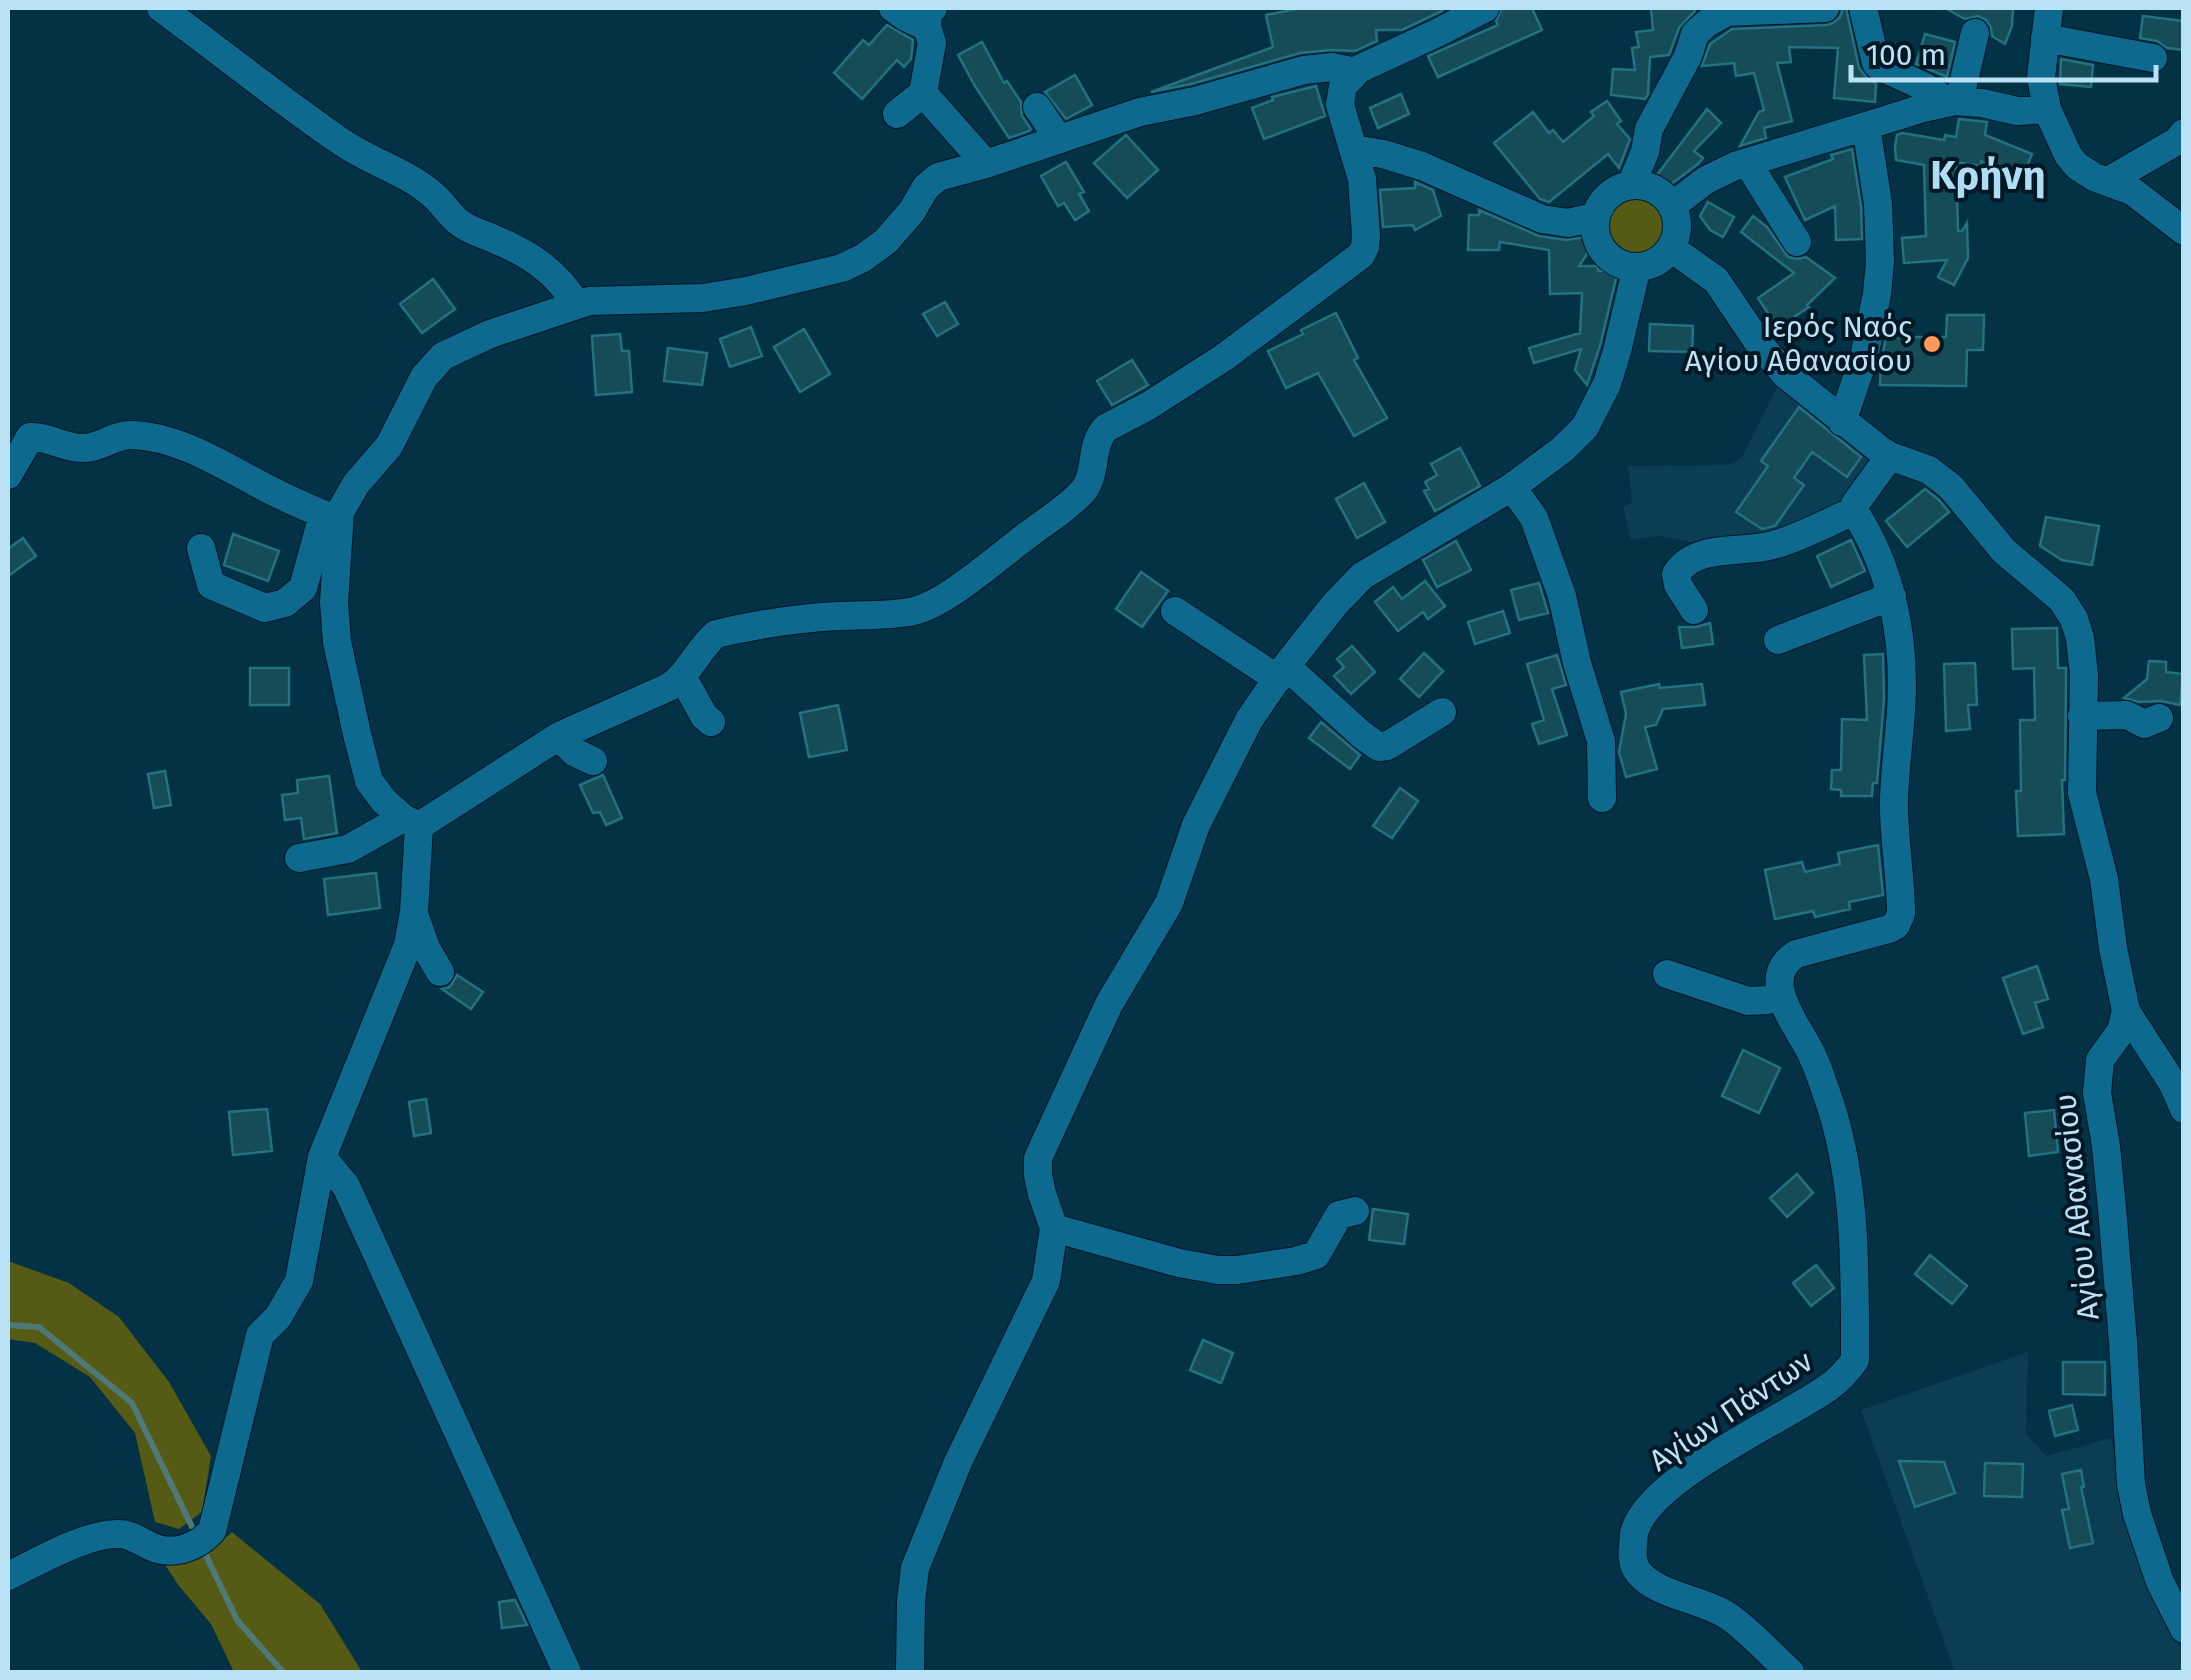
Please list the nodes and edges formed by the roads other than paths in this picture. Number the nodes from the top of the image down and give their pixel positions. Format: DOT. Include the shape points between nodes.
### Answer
graph roads {
  1 [pos="161,8"];
  2 [pos="893,8"];
  3 [pos="1485,8"];
  4 [pos="1825,8"];
  5 [pos="1863,8"];
  6 [pos="2050,8"];
  7 [pos="1704,15"];
  8 [pos="1451,16"];
  9 [pos="930,17"];
  10 [pos="1975,34"];
  11 [pos="2045,38"];
  12 [pos="2154,58"];
  13 [pos="1355,72"];
  14 [pos="923,93"];
  15 [pos="1954,101"];
  16 [pos="1037,108"];
  17 [pos="2047,109"];
  18 [pos="897,114"];
  19 [pos="1866,126"];
  20 [pos="2184,132"];
  21 [pos="1058,138"];
  22 [pos="1354,150"];
  23 [pos="1747,162"];
  24 [pos="986,164"];
  25 [pos="2108,181"];
  26 [pos="1631,185"];
  27 [pos="1672,206"];
  28 [pos="1595,217"];
  29 [pos="2184,231"];
  30 [pos="1796,242"];
  31 [pos="1671,248"];
  32 [pos="1637,267"];
  33 [pos="576,304"];
  34 [pos="1842,422"];
  35 [pos="1890,456"];
  36 [pos="8,475"];
  37 [pos="1512,486"];
  38 [pos="1854,510"];
  39 [pos="331,518"];
  40 [pos="202,548"];
  41 [pos="1892,596"];
  42 [pos="1694,610"];
  43 [pos="1175,612"];
  44 [pos="1778,640"];
  45 [pos="1282,672"];
  46 [pos="682,678"];
  47 [pos="1442,712"];
  48 [pos="2082,716"];
  49 [pos="2159,718"];
  50 [pos="711,722"];
  51 [pos="559,736"];
  52 [pos="593,761"];
  53 [pos="1602,798"];
  54 [pos="411,822"];
  55 [pos="299,858"];
  56 [pos="414,912"];
  57 [pos="440,972"];
  58 [pos="1667,974"];
  59 [pos="1781,996"];
  60 [pos="2126,1011"];
  61 [pos="2184,1110"];
  62 [pos="322,1156"];
  63 [pos="1355,1211"];
  64 [pos="1054,1228"];
  65 [pos="8,1576"];
  66 [pos="2184,1629"];
  67 [pos="567,1672"];
  68 [pos="910,1672"];
  69 [pos="1790,1672"];
  1 -- 33 [label="street" via="342,142 434,195 464,226 540,262"];
  2 -- 9 [label="street" via="904,16"];
  3 -- 8 [label="street"];
  4 -- 7 [label="street"];
  5 -- 15 [label="street" via="1879,66"];
  6 -- 11 [label="street"];
  7 -- 26 [label="street" via="1649,129"];
  8 -- 13 [label="street"];
  9 -- 14 [label="street"];
  10 -- 15 [label="street"];
  11 -- 12 [label="street"];
  11 -- 17 [label="street"];
  13 -- 21 [label="street" via="1304,70"];
  13 -- 22 [label="street" via="1340,96"];
  14 -- 18 [label="street"];
  14 -- 24 [label="street"];
  15 -- 17 [label="street"];
  15 -- 19 [label="street"];
  16 -- 21 [label="street"];
  17 -- 25 [label="street" via="2072,161"];
  19 -- 23 [label="street"];
  19 -- 34 [label="street" via="1880,262 1864,356"];
  20 -- 25 [label="street"];
  21 -- 24 [label="street"];
  22 -- 28 [label="street" via="1422,166 1542,219"];
  22 -- 46 [label="street" via="1362,179 1361,255 1211,366 1101,432 1089,481 1066,506 959,587 914,612 828,616 716,634"];
  23 -- 27 [label="street" via="1706,180"];
  23 -- 30 [label="street"];
  24 -- 33 [label="street" via="932,181 886,241 842,268 703,298"];
  25 -- 29 [label="street"];
  26 -- 27 [label="street" via="1658,190"];
  26 -- 28 [label="street" via="1608,195"];
  27 -- 31 [label="street" via="1677,224"];
  28 -- 32 [label="street" via="1604,252"];
  31 -- 32 [label="street"];
  31 -- 34 [label="street" via="1716,280 1786,375"];
  32 -- 37 [label="street" via="1593,415 1569,443"];
  33 -- 39 [label="street" via="472,341 436,362 389,446"];
  34 -- 35 [label="street"];
  35 -- 38 [label="street"];
  35 -- 48 [label="street" via="1951,486 2004,551 2067,607 2082,653"];
  36 -- 39 [label="street" via="30,436 86,449 123,436 152,437 213,459"];
  37 -- 45 [label="street" via="1362,576"];
  37 -- 53 [label="street" via="1534,518 1562,596 1601,742"];
  38 -- 41 [label="street"];
  38 -- 42 [label="street" via="1772,546 1705,554 1681,565 1678,585"];
  39 -- 40 [label="street" via="303,588 265,608 211,585"];
  39 -- 54 [label="street" via="337,642 352,716 370,782"];
  41 -- 44 [label="street"];
  41 -- 59 [label="street" via="1902,684 1894,800 1900,921 1889,930 1796,954 1781,971"];
  43 -- 45 [label="street"];
  45 -- 47 [label="street" via="1379,747"];
  45 -- 64 [label="street" via="1249,720 1196,825 1168,903 1110,1004 1038,1158"];
  46 -- 50 [label="street"];
  46 -- 51 [label="street"];
  48 -- 49 [label="street" via="2128,714 2144,724"];
  48 -- 60 [label="street" via="2082,793"];
  51 -- 52 [label="street"];
  51 -- 54 [label="street"];
  54 -- 55 [label="street" via="348,849"];
  54 -- 56 [label="street"];
  56 -- 57 [label="street"];
  56 -- 62 [label="street" via="408,945"];
  58 -- 59 [label="street" via="1748,1001"];
  59 -- 69 [label="street, Αγίων Πάντων" via="1814,1058 1841,1138 1854,1235 1855,1360 1829,1387 1666,1490 1635,1528 1632,1560 1653,1584 1729,1616"];
  60 -- 61 [label="street"];
  60 -- 66 [label="street, Αγίου Αθανασίου" via="2100,1060 2097,1094 2112,1208 2131,1484 2156,1570"];
  62 -- 65 [label="street" via="299,1281 260,1336 212,1531 171,1553 129,1535 103,1535"];
  62 -- 67 [label="street" via="346,1186"];
  63 -- 64 [label="street" via="1339,1215 1316,1255 1237,1270 1179,1263"];
  64 -- 68 [label="street" via="1046,1281 915,1568"];
}
